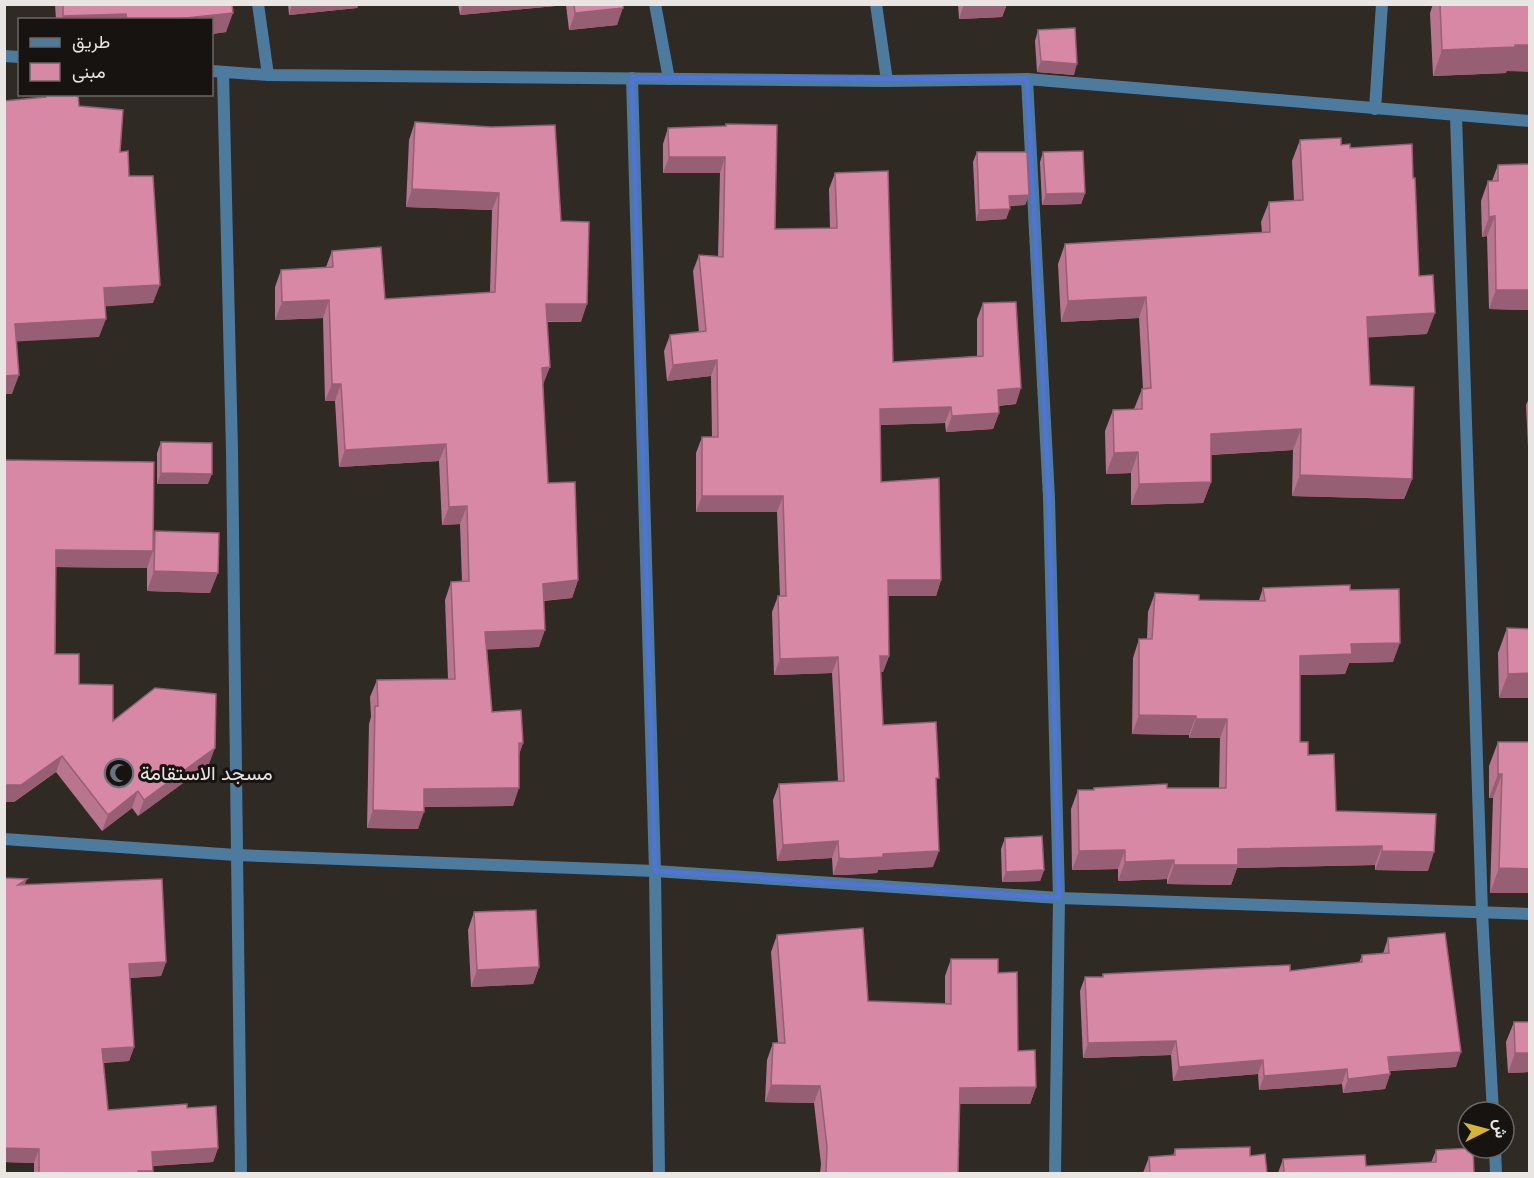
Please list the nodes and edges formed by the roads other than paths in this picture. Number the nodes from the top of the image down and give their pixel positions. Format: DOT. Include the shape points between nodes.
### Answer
graph roads {
  1 [pos="258,4"];
  2 [pos="655,4"];
  3 [pos="876,4"];
  4 [pos="1382,4"];
  5 [pos="217,72"];
  6 [pos="268,75"];
  7 [pos="632,78"];
  8 [pos="669,79"];
  9 [pos="1027,80"];
  10 [pos="887,81"];
  11 [pos="1375,109"];
  12 [pos="1456,116"];
  13 [pos="1530,122"];
  14 [pos="4,839"];
  15 [pos="236,855"];
  16 [pos="655,871"];
  17 [pos="1059,898"];
  18 [pos="1482,913"];
  19 [pos="1530,914"];
  20 [pos="1492,1100"];
  21 [pos="241,1173"];
  22 [pos="659,1173"];
  23 [pos="1055,1173"];
  1 -- 6 [label="street"];
  2 -- 8 [label="street"];
  3 -- 10 [label="street"];
  4 -- 11 [label="street"];
  5 -- 6 [label="street"];
  5 -- 15 [label="street" via="232,451"];
  6 -- 7 [label="street"];
  7 -- 8 [label="street"];
  7 -- 16 [label="street"];
  8 -- 10 [label="street"];
  9 -- 10 [label="street"];
  9 -- 11 [label="street"];
  9 -- 17 [label="street" via="1049,498"];
  11 -- 12 [label="street"];
  12 -- 13 [label="street"];
  12 -- 18 [label="street"];
  14 -- 15 [label="street"];
  15 -- 16 [label="street"];
  15 -- 21 [label="street"];
  16 -- 17 [label="street"];
  16 -- 22 [label="street"];
  17 -- 18 [label="street"];
  17 -- 23 [label="street"];
  18 -- 19 [label="street"];
  18 -- 20 [label="street"];
}
